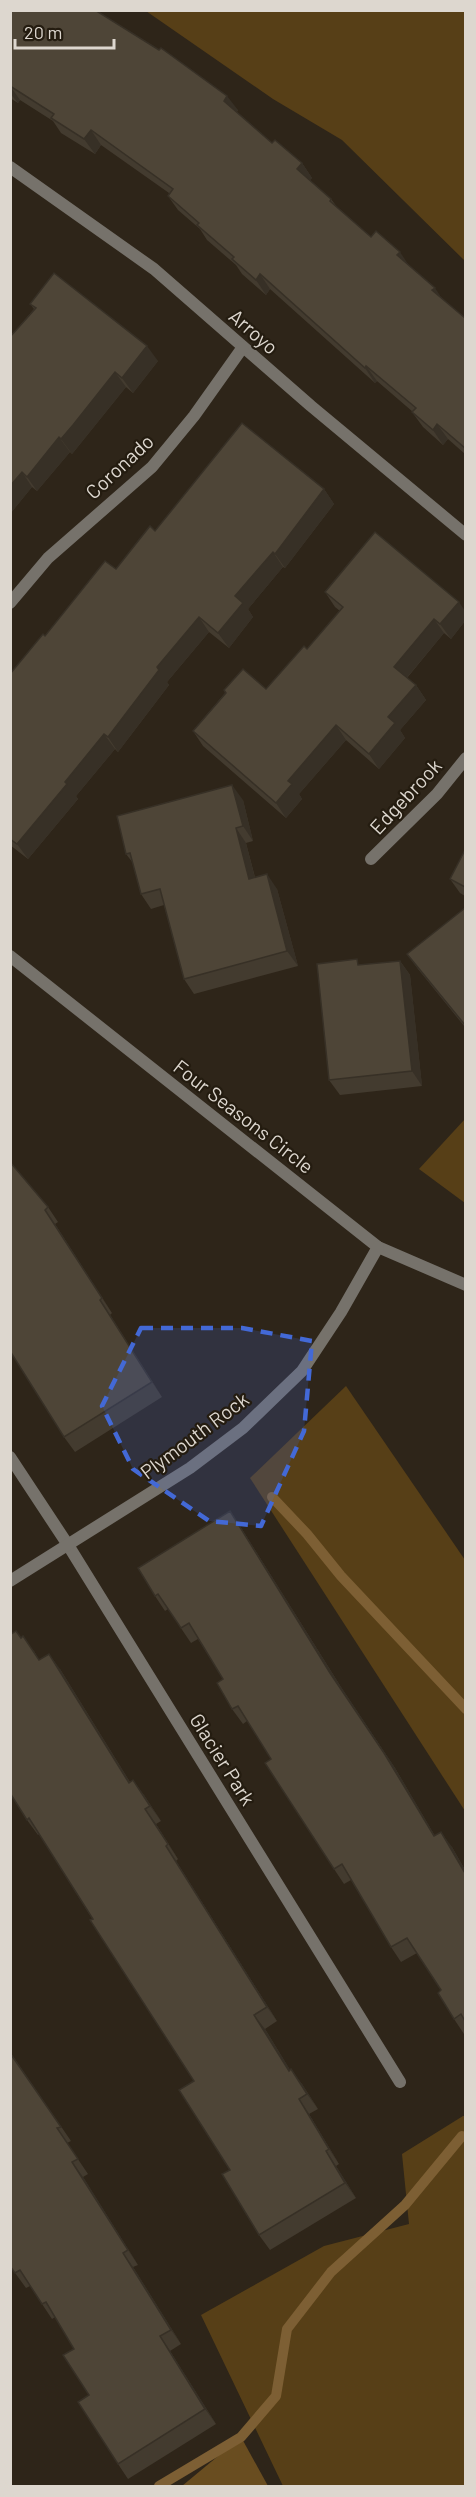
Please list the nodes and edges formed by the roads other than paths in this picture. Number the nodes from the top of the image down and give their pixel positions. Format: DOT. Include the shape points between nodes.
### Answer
graph roads {
  1 [pos="10,167"];
  2 [pos="243,348"];
  3 [pos="465,535"];
  4 [pos="10,603"];
  5 [pos="465,758"];
  6 [pos="371,859"];
  7 [pos="10,956"];
  8 [pos="378,1247"];
  9 [pos="465,1285"];
  10 [pos="10,1457"];
  11 [pos="68,1545"];
  12 [pos="10,1581"];
  13 [pos="400,2082"];
  1 -- 2 [label="street, Arroyo" via="154,269"];
  2 -- 3 [label="street, Arroyo"];
  2 -- 4 [label="street, Coronado" via="152,467 48,558"];
  5 -- 6 [label="street, Edgebrook" via="437,794"];
  7 -- 8 [label="street, Four Seasons Circle"];
  8 -- 9 [label="street, Four Seasons Circle"];
  8 -- 11 [label="street, Plymouth Rock" via="302,1371 243,1428 190,1468"];
  10 -- 11 [label="street, Glacier Park"];
  11 -- 12 [label="street, Plymouth Rock"];
  11 -- 13 [label="street, Glacier Park"];
}
